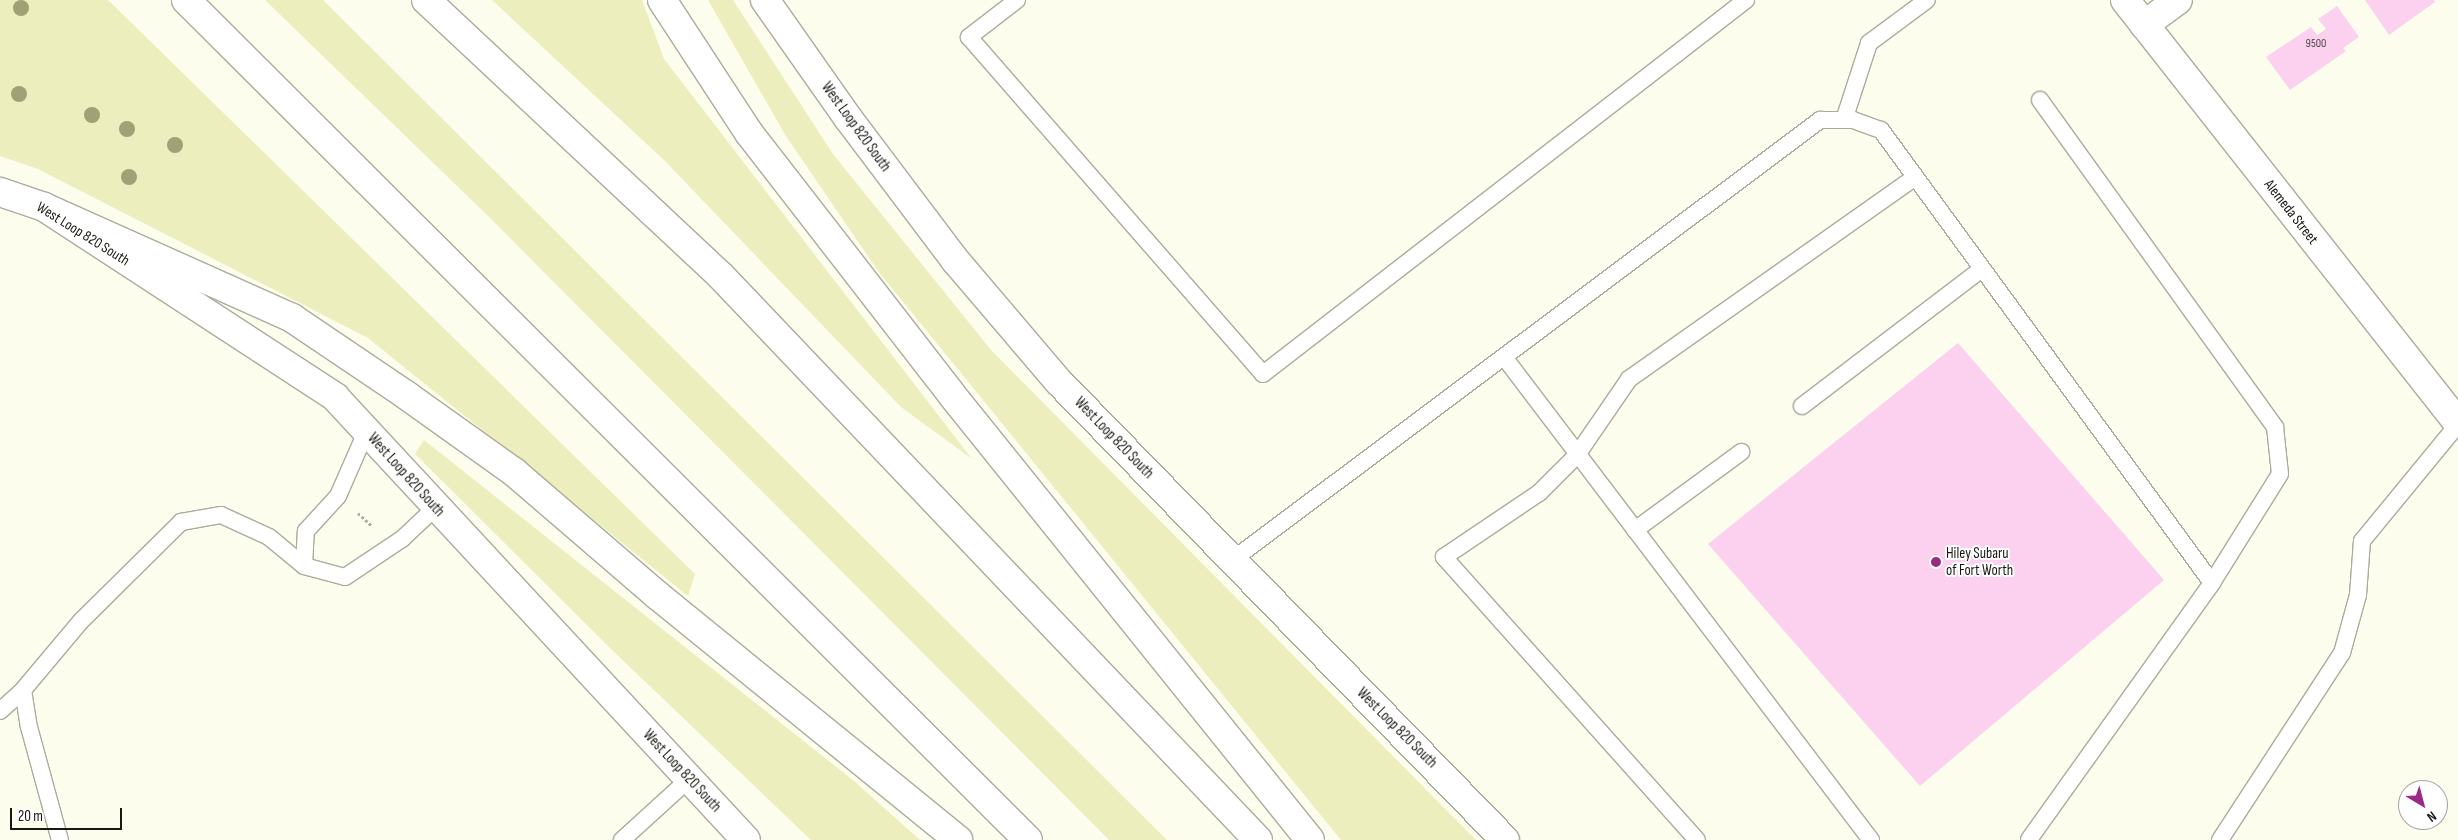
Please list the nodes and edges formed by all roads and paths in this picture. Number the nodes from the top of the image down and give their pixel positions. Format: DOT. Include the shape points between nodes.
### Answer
graph roads {
  1 [pos="186,0"];
  2 [pos="426,0"];
  3 [pos="662,0"];
  4 [pos="765,0"];
  5 [pos="1017,0"];
  6 [pos="1746,0"];
  7 [pos="1927,0"];
  8 [pos="2125,0"];
  9 [pos="2178,0"];
  10 [pos="2144,25"];
  11 [pos="2040,100"];
  12 [pos="1844,120"];
  13 [pos="1915,177"];
  14 [pos="0,192"];
  15 [pos="44,207"];
  16 [pos="1982,269"];
  17 [pos="1504,357"];
  18 [pos="1802,406"];
  19 [pos="2458,424"];
  20 [pos="366,432"];
  21 [pos="1741,452"];
  22 [pos="1577,455"];
  23 [pos="436,507"];
  24 [pos="352,508"];
  25 [pos="374,527"];
  26 [pos="1635,530"];
  27 [pos="1230,561"];
  28 [pos="304,566"];
  29 [pos="2212,583"];
  30 [pos="23,690"];
  31 [pos="0,711"];
  32 [pos="689,778"];
  33 [pos="60,840"];
  34 [pos="622,840"];
  35 [pos="746,840"];
  36 [pos="958,840"];
  37 [pos="1028,840"];
  38 [pos="1258,840"];
  39 [pos="1310,840"];
  40 [pos="1505,840"];
  41 [pos="1698,840"];
  42 [pos="1871,840"];
  43 [pos="2030,840"];
  44 [pos="2220,840"];
  1 -- 37 [label="main road"];
  2 -- 38 [label="main road" via="720,275"];
  3 -- 39 [label="main road" via="749,133 952,396"];
  4 -- 27 [label="main road, West Loop 820 South" via="848,118 955,260 1059,382"];
  5 -- 6 [label="lane" via="969,37 1263,374"];
  7 -- 12 [label="lane" via="1869,43"];
  8 -- 10 [label="main road, Alemeda Street"];
  9 -- 10 [label="main road"];
  10 -- 19 [label="main road, Alemeda Street"];
  11 -- 29 [label="lane" via="2275,427 2280,474"];
  12 -- 13 [label="lane" via="1881,130"];
  12 -- 17 [label="lane" via="1820,120"];
  13 -- 16 [label="lane"];
  13 -- 22 [label="lane" via="1630,379"];
  14 -- 15 [label="main road, West Loop 820 South"];
  15 -- 20 [label="main road, West Loop 820 South" via="335,397"];
  15 -- 36 [label="main road" via="292,318 406,395 514,472 657,594"];
  16 -- 18 [label="lane"];
  16 -- 29 [label="lane"];
  17 -- 22 [label="lane"];
  17 -- 27 [label="lane"];
  19 -- 44 [label="lane" via="2362,541 2358,596 2342,653"];
  20 -- 23 [label="main road, West Loop 820 South"];
  20 -- 28 [label="lane" via="338,496 306,531"];
  21 -- 26 [label="lane"];
  22 -- 26 [label="lane"];
  22 -- 41 [label="lane" via="1539,493 1444,557"];
  23 -- 28 [label="lane" via="402,539 345,577"];
  23 -- 32 [label="main road, West Loop 820 South"];
  24 -- 25 [label="path"];
  26 -- 42 [label="lane"];
  27 -- 40 [label="main road, West Loop 820 South"];
  28 -- 30 [label="lane" via="269,537 221,515 181,522 81,621"];
  29 -- 43 [label="lane"];
  30 -- 31 [label="lane"];
  30 -- 33 [label="lane" via="29,727"];
  32 -- 34 [label="lane"];
  32 -- 35 [label="main road, West Loop 820 South"];
}
